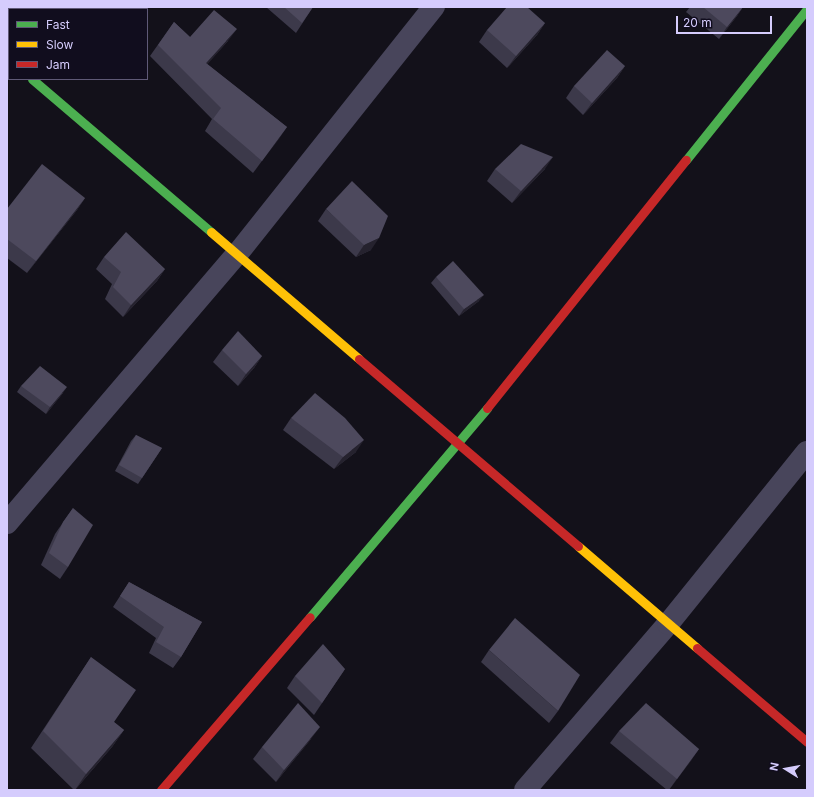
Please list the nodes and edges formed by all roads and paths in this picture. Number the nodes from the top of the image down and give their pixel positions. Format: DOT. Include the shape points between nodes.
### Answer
graph roads {
  1 [pos="434,7"];
  2 [pos="807,9"];
  3 [pos="38,81"];
  4 [pos="238,253"];
  5 [pos="457,445"];
  6 [pos="807,452"];
  7 [pos="7,523"];
  8 [pos="668,624"];
  9 [pos="807,742"];
  10 [pos="161,790"];
  11 [pos="525,790"];
  1 -- 4 [label="street"];
  2 -- 5 [label="street"];
  3 -- 4 [label="street"];
  4 -- 5 [label="street"];
  4 -- 7 [label="street"];
  5 -- 8 [label="street"];
  5 -- 10 [label="street"];
  6 -- 8 [label="street"];
  8 -- 9 [label="street"];
  8 -- 11 [label="street"];
}
